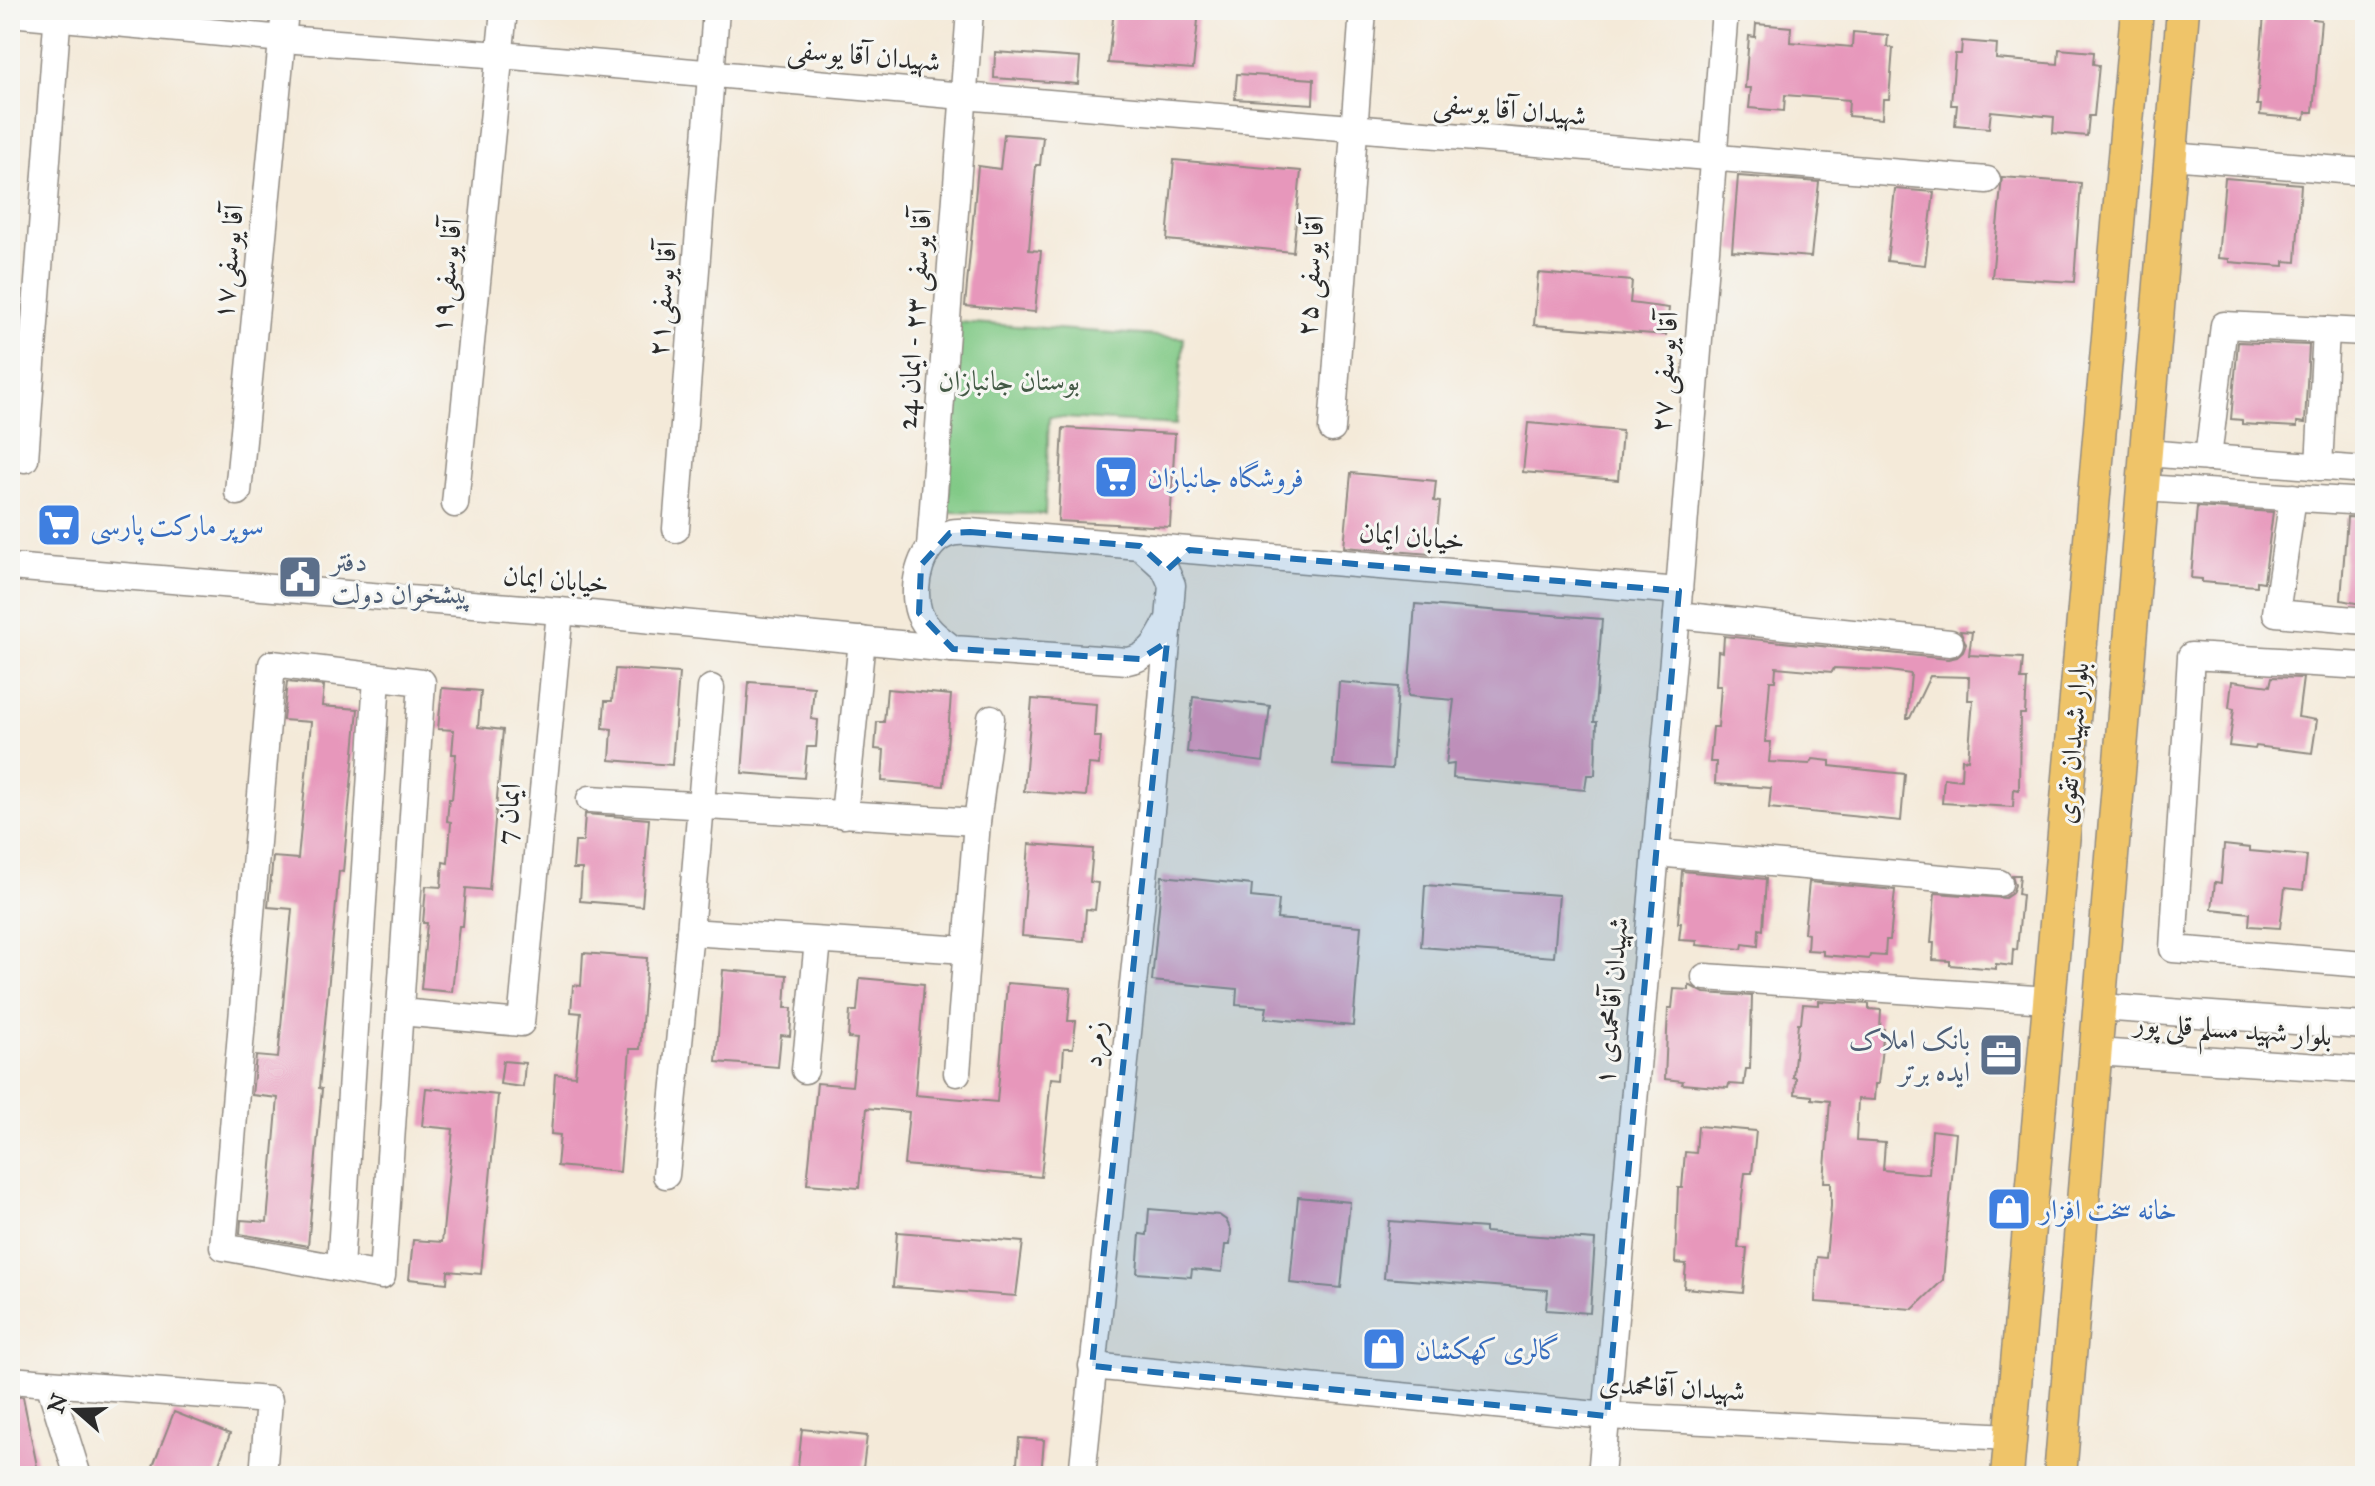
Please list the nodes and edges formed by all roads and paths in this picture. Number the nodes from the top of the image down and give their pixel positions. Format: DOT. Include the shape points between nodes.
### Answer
graph roads {
  1 [pos="285,10"];
  2 [pos="504,10"];
  3 [pos="716,10"];
  4 [pos="970,10"];
  5 [pos="1363,10"];
  6 [pos="1725,10"];
  7 [pos="2137,10"];
  8 [pos="2183,10"];
  9 [pos="10,13"];
  10 [pos="57,13"];
  11 [pos="283,39"];
  12 [pos="501,55"];
  13 [pos="712,75"];
  14 [pos="963,96"];
  15 [pos="1353,128"];
  16 [pos="2171,156"];
  17 [pos="1713,158"];
  18 [pos="2365,172"];
  19 [pos="1987,180"];
  20 [pos="2326,330"];
  21 [pos="2365,332"];
  22 [pos="1332,429"];
  23 [pos="2146,453"];
  24 [pos="2208,458"];
  25 [pos="25,459"];
  26 [pos="2319,467"];
  27 [pos="2365,470"];
  28 [pos="2143,488"];
  29 [pos="238,492"];
  30 [pos="2293,497"];
  31 [pos="2365,502"];
  32 [pos="455,504"];
  33 [pos="676,529"];
  34 [pos="1140,546"];
  35 [pos="930,547"];
  36 [pos="1189,550"];
  37 [pos="10,567"];
  38 [pos="1172,585"];
  39 [pos="1678,603"];
  40 [pos="560,611"];
  41 [pos="1169,619"];
  42 [pos="2365,621"];
  43 [pos="862,640"];
  44 [pos="1950,643"];
  45 [pos="953,649"];
  46 [pos="1128,661"];
  47 [pos="2365,666"];
  48 [pos="377,677"];
  49 [pos="711,688"];
  50 [pos="991,718"];
  51 [pos="1160,724"];
  52 [pos="590,799"];
  53 [pos="702,807"];
  54 [pos="844,815"];
  55 [pos="977,822"];
  56 [pos="1656,853"];
  57 [pos="1999,883"];
  58 [pos="690,932"];
  59 [pos="818,941"];
  60 [pos="966,950"];
  61 [pos="2365,964"];
  62 [pos="1705,977"];
  63 [pos="2049,1000"];
  64 [pos="2100,1007"];
  65 [pos="400,1012"];
  66 [pos="2365,1026"];
  67 [pos="2096,1052"];
  68 [pos="805,1070"];
  69 [pos="2365,1070"];
  70 [pos="957,1073"];
  71 [pos="666,1175"];
  72 [pos="340,1268"];
  73 [pos="1092,1366"];
  74 [pos="10,1380"];
  75 [pos="49,1383"];
  76 [pos="1607,1416"];
  77 [pos="2010,1437"];
  78 [pos="2063,1441"];
  79 [pos="78,1476"];
  80 [pos="263,1476"];
  81 [pos="1082,1476"];
  82 [pos="1601,1476"];
  83 [pos="2007,1476"];
  84 [pos="2060,1476"];
  1 -- 11 [label="street, آقا یوسفی۱۷"];
  2 -- 12 [label="street, آقا یوسفی۱۹"];
  3 -- 13 [label="street, آقا یوسفی۲۱"];
  4 -- 14 [label="street, آقا یوسفی ۲۳ - ایمان 24"];
  5 -- 15 [label="street, آقا یوسفی ۲۵"];
  6 -- 17 [label="street, آقا یوسفی ۲۷"];
  7 -- 63 [label="main road, بلوار شهیدان تقوی"];
  8 -- 16 [label="main road, بلوار شهیدان تقوی"];
  9 -- 10 [label="street, شهیدان آقا یوسفی"];
  10 -- 11 [label="street, شهیدان آقا یوسفی"];
  10 -- 25 [label="street"];
  11 -- 12 [label="street, شهیدان آقا یوسفی"];
  11 -- 29 [label="street, آقا یوسفی۱۷"];
  12 -- 13 [label="street, شهیدان آقا یوسفی"];
  12 -- 32 [label="street, آقا یوسفی۱۹"];
  13 -- 14 [label="street, شهیدان آقا یوسفی"];
  13 -- 33 [label="street, آقا یوسفی۲۱"];
  14 -- 15 [label="street, شهیدان آقا یوسفی"];
  14 -- 35 [label="street, آقا یوسفی ۲۳ - ایمان 24"];
  15 -- 17 [label="street, شهیدان آقا یوسفی"];
  15 -- 22 [label="street, آقا یوسفی ۲۵"];
  16 -- 18 [label="street"];
  16 -- 23 [label="main road, بلوار شهیدان تقوی"];
  17 -- 19 [label="street, شهیدان آقا یوسفی"];
  17 -- 39 [label="street, آقا یوسفی ۲۷"];
  20 -- 21 [label="street"];
  20 -- 24 [label="street" via="2224,325"];
  20 -- 26 [label="street"];
  23 -- 24 [label="street"];
  23 -- 28 [label="main road, بلوار شهیدان تقوی"];
  24 -- 26 [label="street"];
  26 -- 27 [label="street"];
  28 -- 30 [label="street"];
  28 -- 64 [label="main road, بلوار شهیدان تقوی"];
  30 -- 31 [label="street"];
  30 -- 42 [label="street" via="2276,613"];
  34 -- 35 [label="street, خیابان ایمان" via="970,532 950,533"];
  34 -- 36 [label="street, خیابان ایمان"];
  34 -- 38 [label="street" via="1165,569"];
  35 -- 45 [label="street, آقا یوسفی ۲۳ - ایمان 24" via="916,589 919,613 931,632"];
  36 -- 38 [label="street, زمرد" via="1175,561"];
  36 -- 39 [label="street, خیابان ایمان"];
  37 -- 40 [label="street, خیابان ایمان"];
  38 -- 41 [label="street, زمرد"];
  39 -- 44 [label="street, خیابان ایمان"];
  39 -- 56 [label="street, شهیدان آقامحمدی ۱"];
  40 -- 43 [label="street, خیابان ایمان"];
  40 -- 65 [label="street, ایمان 7" via="521,1023"];
  41 -- 46 [label="street" via="1148,654"];
  41 -- 51 [label="street, زمرد"];
  43 -- 45 [label="street, خیابان ایمان"];
  43 -- 54 [label="street"];
  45 -- 46 [label="street, خیابان ایمان"];
  46 -- 51 [label="street" via="1148,680"];
  47 -- 61 [label="street" via="2191,656 2173,949"];
  48 -- 65 [label="street" via="422,682"];
  48 -- 72 [label="street"];
  48 -- 72 [label="street" via="272,664 223,1247"];
  49 -- 53 [label="street"];
  50 -- 55 [label="street"];
  51 -- 73 [label="street, زمرد"];
  52 -- 53 [label="street"];
  53 -- 54 [label="street"];
  53 -- 58 [label="street"];
  54 -- 55 [label="street"];
  55 -- 60 [label="street"];
  56 -- 57 [label="street"];
  56 -- 76 [label="street, شهیدان آقامحمدی ۱"];
  58 -- 59 [label="street"];
  58 -- 71 [label="street"];
  59 -- 60 [label="street"];
  59 -- 68 [label="street"];
  60 -- 70 [label="street"];
  62 -- 63 [label="street"];
  63 -- 77 [label="main road, بلوار شهیدان تقوی"];
  64 -- 66 [label="street, بلوار شهید مسلم قلی پور"];
  64 -- 67 [label="main road, بلوار شهیدان تقوی"];
  65 -- 72 [label="street" via="382,1276"];
  67 -- 69 [label="street, بلوار شهید مسلم قلی پور"];
  67 -- 78 [label="main road, بلوار شهیدان تقوی"];
  73 -- 76 [label="street, شهیدان آقامحمدی"];
  73 -- 81 [label="street, زمرد"];
  74 -- 75 [label="street"];
  75 -- 79 [label="street"];
  75 -- 80 [label="street" via="269,1400"];
  76 -- 77 [label="street, شهیدان آقامحمدی"];
  76 -- 82 [label="street, شهیدان آقامحمدی ۱"];
  77 -- 78 [label="main road"];
  77 -- 83 [label="main road, بلوار شهیدان تقوی"];
  78 -- 84 [label="main road, بلوار شهیدان تقوی"];
}
